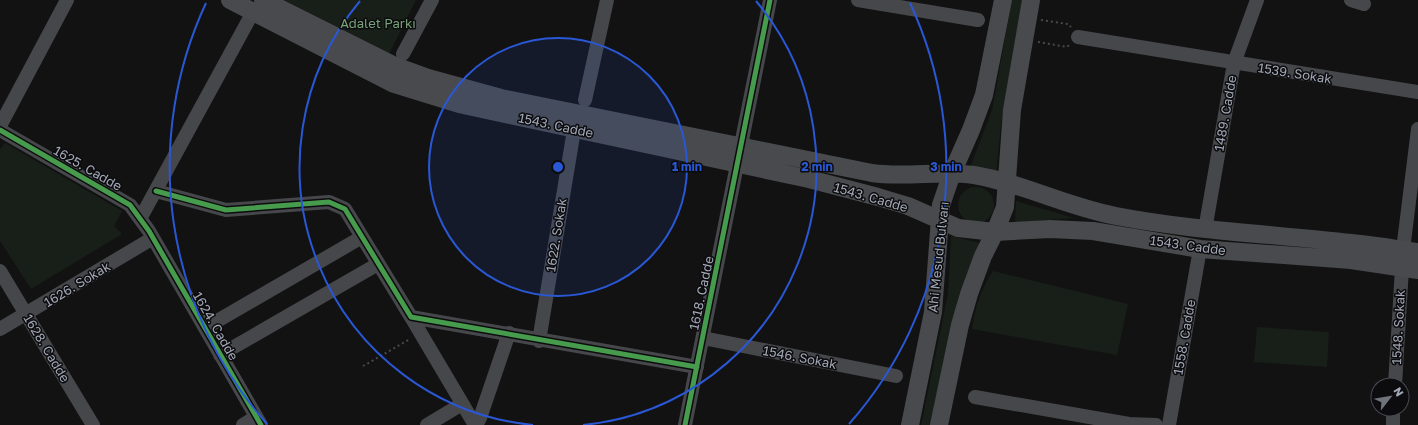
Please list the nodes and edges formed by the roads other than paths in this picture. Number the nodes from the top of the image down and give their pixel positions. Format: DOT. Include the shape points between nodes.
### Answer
graph roads {
  1 [pos="67,0"];
  2 [pos="230,0"];
  3 [pos="432,0"];
  4 [pos="607,0"];
  5 [pos="770,0"];
  6 [pos="858,0"];
  7 [pos="1003,0"];
  8 [pos="1031,0"];
  9 [pos="1257,0"];
  10 [pos="258,6"];
  11 [pos="978,20"];
  12 [pos="1078,37"];
  13 [pos="403,54"];
  14 [pos="1234,63"];
  15 [pos="1418,92"];
  16 [pos="585,100"];
  17 [pos="0,126"];
  18 [pos="1418,129"];
  19 [pos="0,130"];
  20 [pos="574,130"];
  21 [pos="742,146"];
  22 [pos="738,165"];
  23 [pos="952,173"];
  24 [pos="1006,183"];
  25 [pos="156,191"];
  26 [pos="140,219"];
  27 [pos="940,221"];
  28 [pos="1206,230"];
  29 [pos="996,232"];
  30 [pos="362,237"];
  31 [pos="153,238"];
  32 [pos="1200,249"];
  33 [pos="1411,251"];
  34 [pos="378,264"];
  35 [pos="1410,269"];
  36 [pos="0,271"];
  37 [pos="26,314"];
  38 [pos="410,317"];
  39 [pos="205,328"];
  40 [pos="0,329"];
  41 [pos="509,333"];
  42 [pos="703,338"];
  43 [pos="539,341"];
  44 [pos="220,355"];
  45 [pos="697,367"];
  46 [pos="896,376"];
  47 [pos="1396,377"];
  48 [pos="975,396"];
  49 [pos="462,404"];
  50 [pos="258,421"];
  51 [pos="93,425"];
  52 [pos="243,425"];
  53 [pos="427,425"];
  54 [pos="475,425"];
  55 [pos="685,425"];
  56 [pos="910,425"];
  57 [pos="939,425"];
  58 [pos="1156,425"];
  59 [pos="1169,425"];
  1 -- 17 [label="street"];
  2 -- 10 [label="main road, 1543. Cadde"];
  3 -- 13 [label="street"];
  4 -- 16 [label="street"];
  5 -- 21 [label="street, 1618. Cadde"];
  6 -- 11 [label="street"];
  7 -- 23 [label="main road, Ahi Mesud Bulvarı" via="984,95"];
  8 -- 24 [label="main road" via="1012,110"];
  9 -- 14 [label="street, 1489. Cadde"];
  10 -- 20 [label="main road, 1543. Cadde" via="394,84 459,104"];
  10 -- 21 [label="main road, 1543. Cadde" via="428,78 501,98"];
  10 -- 25 [label="street"];
  12 -- 14 [label="street, 1539. Sokak"];
  14 -- 15 [label="street, 1539. Sokak"];
  14 -- 28 [label="street, 1489. Cadde"];
  18 -- 33 [label="street"];
  19 -- 26 [label="street, 1625. Cadde" via="130,205"];
  20 -- 22 [label="main road, 1543. Cadde"];
  20 -- 43 [label="street, 1622. Sokak"];
  21 -- 22 [label="street, 1618. Cadde"];
  21 -- 23 [label="main road, 1543. Cadde" via="887,175"];
  22 -- 27 [label="main road, 1543. Cadde" via="878,197 908,206"];
  22 -- 42 [label="street, 1618. Cadde"];
  23 -- 24 [label="main road, 1543. Cadde"];
  23 -- 27 [label="main road, Ahi Mesud Bulvarı" via="941,205"];
  24 -- 28 [label="main road, 1543. Cadde" via="1091,211"];
  24 -- 29 [label="main road" via="1005,207"];
  25 -- 26 [label="street"];
  25 -- 30 [label="street" via="226,210 330,202 346,209"];
  26 -- 31 [label="street, 1625. Cadde"];
  27 -- 29 [label="main road, 1543. Cadde" via="958,228"];
  27 -- 56 [label="main road, Ahi Mesud Bulvarı" via="933,312"];
  28 -- 33 [label="main road, 1543. Cadde" via="1353,243"];
  29 -- 32 [label="main road, 1543. Cadde" via="1071,229 1112,233"];
  29 -- 57 [label="main road" via="983,256 967,299"];
  30 -- 34 [label="street"];
  30 -- 39 [label="street"];
  31 -- 37 [label="street, 1626. Sokak"];
  31 -- 39 [label="street, 1624. Cadde"];
  32 -- 35 [label="main road, 1543. Cadde" via="1351,260"];
  32 -- 59 [label="street, 1558. Cadde"];
  34 -- 38 [label="street"];
  34 -- 44 [label="street"];
  35 -- 47 [label="street, 1548. Sokak"];
  36 -- 37 [label="street, 1628. Cadde"];
  37 -- 40 [label="street, 1626. Sokak"];
  37 -- 51 [label="street, 1628. Cadde"];
  38 -- 41 [label="street"];
  38 -- 49 [label="street"];
  39 -- 44 [label="street, 1624. Cadde"];
  41 -- 43 [label="street"];
  41 -- 54 [label="street" via="480,418"];
  42 -- 45 [label="street, 1618. Cadde"];
  42 -- 46 [label="street, 1546. Sokak"];
  43 -- 45 [label="street"];
  44 -- 50 [label="street, 1624. Cadde"];
  45 -- 55 [label="street, 1618. Cadde"];
  48 -- 58 [label="street" via="1129,424"];
  49 -- 53 [label="street"];
  49 -- 54 [label="street"];
  50 -- 52 [label="street"];
}
